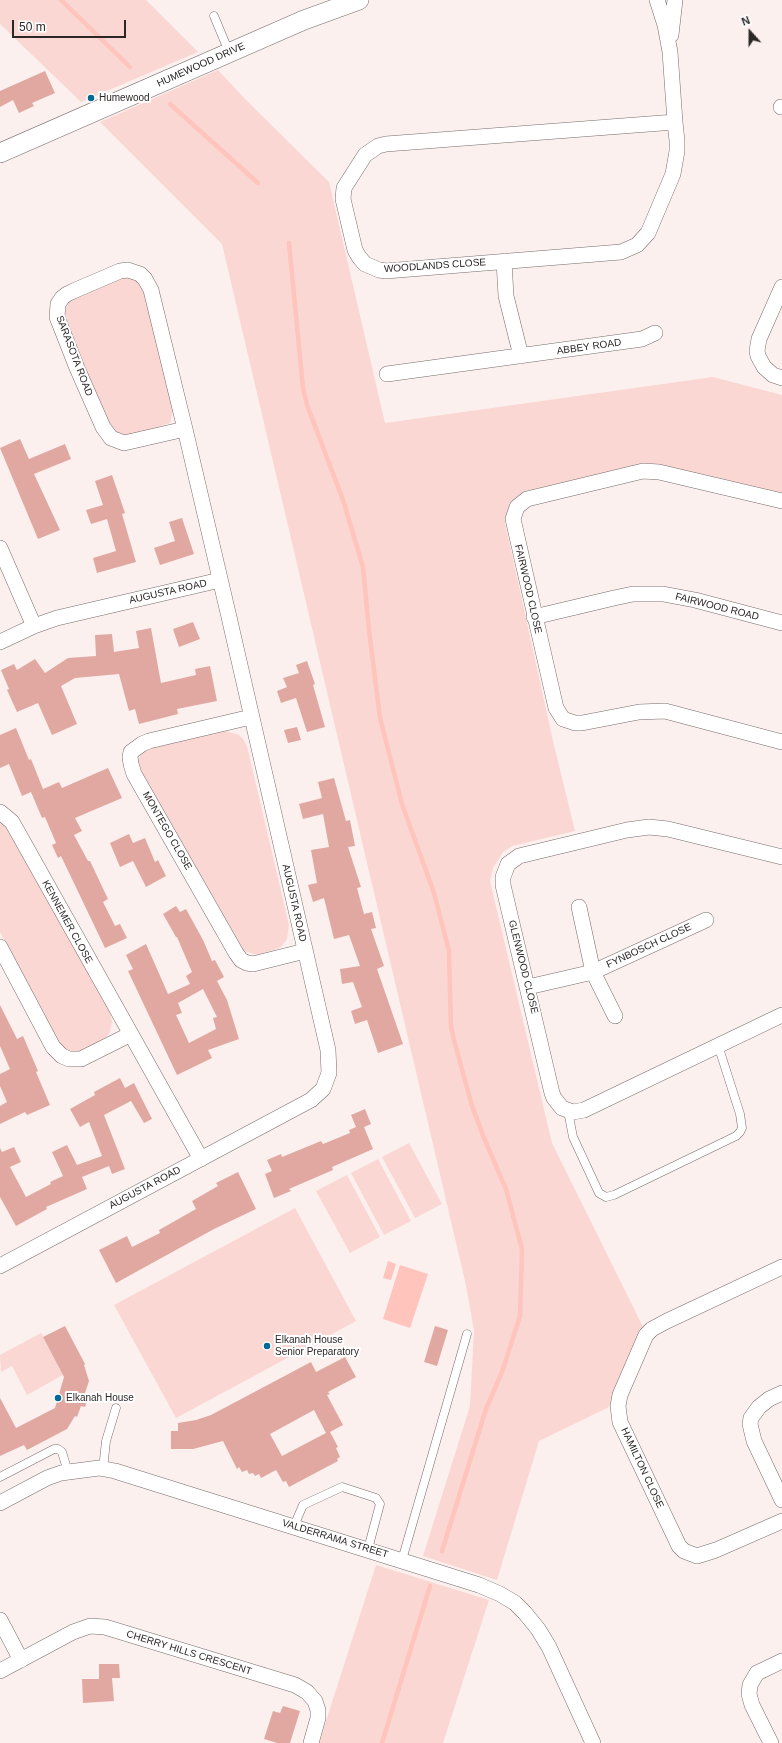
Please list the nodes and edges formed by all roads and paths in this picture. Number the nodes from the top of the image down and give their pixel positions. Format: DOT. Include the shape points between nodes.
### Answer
graph roads {
  1 [pos="359,0"];
  2 [pos="657,0"];
  3 [pos="675,0"];
  4 [pos="214,16"];
  5 [pos="229,52"];
  6 [pos="670,52"];
  7 [pos="676,122"];
  8 [pos="0,152"];
  9 [pos="504,261"];
  10 [pos="782,287"];
  11 [pos="655,332"];
  12 [pos="521,356"];
  13 [pos="387,374"];
  14 [pos="782,378"];
  15 [pos="185,429"];
  16 [pos="782,502"];
  17 [pos="0,548"];
  18 [pos="220,580"];
  19 [pos="534,617"];
  20 [pos="782,623"];
  21 [pos="34,626"];
  22 [pos="0,642"];
  23 [pos="251,717"];
  24 [pos="782,742"];
  25 [pos="0,812"];
  26 [pos="782,857"];
  27 [pos="579,907"];
  28 [pos="706,920"];
  29 [pos="0,947"];
  30 [pos="305,951"];
  31 [pos="593,972"];
  32 [pos="528,987"];
  33 [pos="782,1015"];
  34 [pos="615,1016"];
  35 [pos="131,1034"];
  36 [pos="718,1045"];
  37 [pos="568,1111"];
  38 [pos="201,1158"];
  39 [pos="2,1260"];
  40 [pos="782,1267"];
  41 [pos="466,1334"];
  42 [pos="782,1393"];
  43 [pos="116,1408"];
  44 [pos="103,1469"];
  45 [pos="68,1472"];
  46 [pos="0,1477"];
  47 [pos="782,1500"];
  48 [pos="0,1503"];
  49 [pos="782,1521"];
  50 [pos="294,1526"];
  51 [pos="368,1549"];
  52 [pos="402,1560"];
  53 [pos="0,1620"];
  54 [pos="21,1660"];
  55 [pos="782,1661"];
  56 [pos="0,1671"];
  57 [pos="311,1743"];
  58 [pos="593,1743"];
  59 [pos="771,1743"];
  1 -- 5 [label="street, HUMEWOOD DRIVE" via="328,10"];
  2 -- 6 [label="street, WOODLANDS CLOSE"];
  3 -- 6 [label="street, WOODLANDS CLOSE"];
  4 -- 5 [label="lane"];
  5 -- 8 [label="street, HUMEWOOD DRIVE"];
  6 -- 7 [label="street, WOODLANDS CLOSE"];
  7 -- 9 [label="street, WOODLANDS CLOSE" via="677,151 673,174 648,233 637,245 621,252"];
  7 -- 9 [label="street, WOODLANDS CLOSE" via="386,144 372,149 365,155 346,183 343,194 355,250 359,258 372,268 386,271"];
  9 -- 12 [label="street" via="506,296"];
  10 -- 14 [label="street" via="760,339 758,356 764,367 773,375"];
  11 -- 12 [label="street, ABBEY ROAD" via="642,339"];
  12 -- 13 [label="street, ABBEY ROAD"];
  15 -- 15 [label="street, SARASOTA ROAD" via="151,290 145,279 134,271 120,271 78,288 62,298 58,304 57,317 100,420 111,438 124,444"];
  15 -- 18 [label="street, SARASOTA ROAD"];
  16 -- 19 [label="street, FAIRWOOD CLOSE" via="651,471 528,499 514,513 513,526"];
  17 -- 21 [label="street"];
  18 -- 21 [label="street, AUGUSTA ROAD" via="57,618"];
  18 -- 23 [label="street, AUGUSTA ROAD"];
  19 -- 20 [label="street, FAIRWOOD ROAD" via="633,594 663,594"];
  19 -- 24 [label="street, FAIRWOOD CLOSE" via="556,708 559,715 569,722 582,723 639,712 665,712"];
  21 -- 22 [label="street, AUGUSTA ROAD"];
  23 -- 30 [label="street, AUGUSTA ROAD"];
  23 -- 30 [label="street, MONTEGO CLOSE" via="149,741 131,752 131,764 134,774 241,960 254,964"];
  25 -- 35 [label="street, KENNEMER CLOSE" via="12,822"];
  26 -- 32 [label="street, GLENWOOD CLOSE" via="668,829 649,827 518,856 510,861 504,870 503,884"];
  27 -- 31 [label="street, FYNBOSCH CLOSE"];
  28 -- 31 [label="street, FYNBOSCH CLOSE"];
  29 -- 35 [label="street" via="53,1047 62,1056 81,1059"];
  30 -- 38 [label="street, AUGUSTA ROAD" via="329,1056 329,1073 323,1089 310,1100"];
  31 -- 32 [label="street, FYNBOSCH CLOSE"];
  31 -- 34 [label="street, FYNBOSCH CLOSE"];
  32 -- 37 [label="street, GLENWOOD CLOSE" via="554,1098"];
  33 -- 36 [label="street"];
  35 -- 38 [label="street, KENNEMER CLOSE"];
  36 -- 37 [label="street" via="584,1110"];
  36 -- 37 [label="lane" via="740,1114 740,1132 614,1195 606,1197 599,1193 573,1137"];
  38 -- 39 [label="street, AUGUSTA ROAD"];
  40 -- 49 [label="street, HAMILTON CLOSE" via="652,1329 646,1335 620,1395 618,1406 620,1422 684,1552 697,1556 716,1550"];
  41 -- 52 [label="lane"];
  42 -- 47 [label="street" via="759,1407 750,1424 754,1441"];
  43 -- 44 [label="lane" via="106,1441"];
  44 -- 45 [label="street, VALDERRAMA STREET"];
  44 -- 50 [label="street, VALDERRAMA STREET" via="134,1476"];
  45 -- 46 [label="lane" via="62,1452 54,1449"];
  45 -- 48 [label="street, VALDERRAMA STREET" via="47,1478"];
  50 -- 51 [label="street, VALDERRAMA STREET"];
  50 -- 51 [label="lane" via="302,1505 342,1488 376,1498 380,1504"];
  51 -- 52 [label="street, VALDERRAMA STREET"];
  52 -- 58 [label="street, VALDERRAMA STREET" via="479,1585 515,1603 549,1647"];
  53 -- 54 [label="street"];
  54 -- 56 [label="street, CHERRY HILLS CRESCENT"];
  54 -- 57 [label="street, CHERRY HILLS CRESCENT" via="73,1632 90,1626 105,1627 295,1685 315,1700 318,1710"];
  55 -- 59 [label="street" via="757,1672 750,1685 752,1705"];
}
